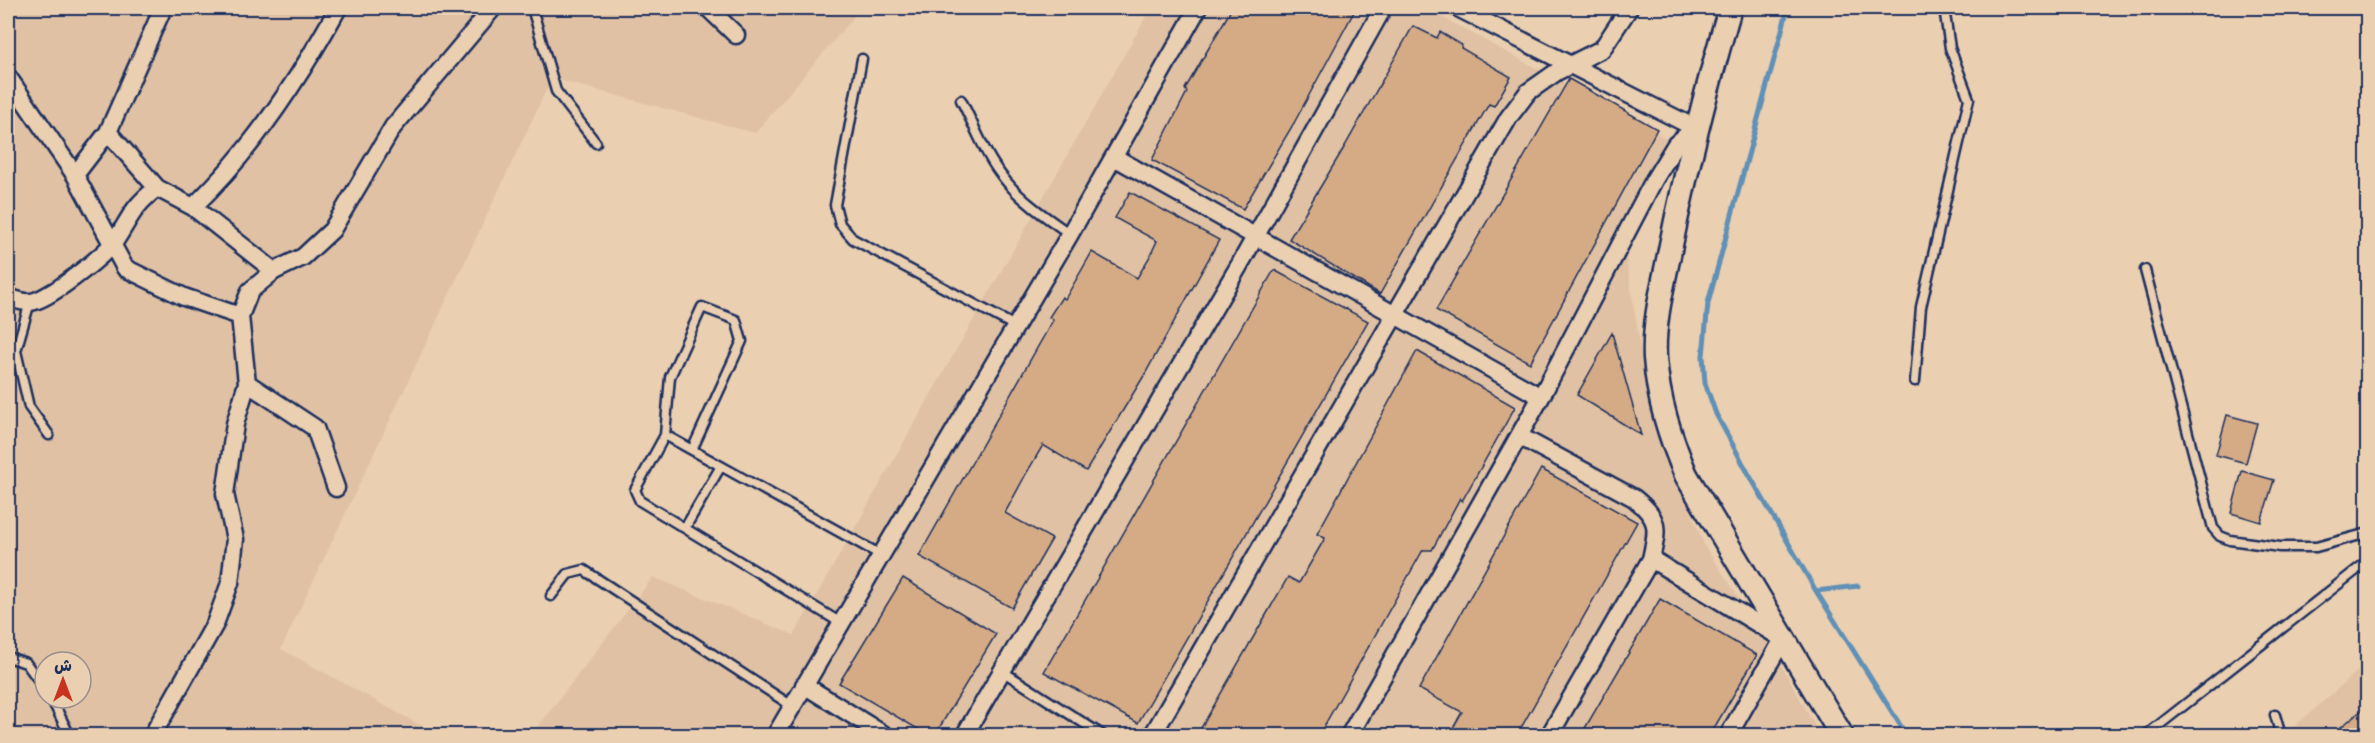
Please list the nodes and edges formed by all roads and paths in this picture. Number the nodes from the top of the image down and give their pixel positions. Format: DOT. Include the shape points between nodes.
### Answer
graph roads {
  1 [pos="163,8"];
  2 [pos="338,8"];
  3 [pos="493,8"];
  4 [pos="532,8"];
  5 [pos="708,8"];
  6 [pos="1198,8"];
  7 [pos="1383,8"];
  8 [pos="1458,8"];
  9 [pos="1629,8"];
  10 [pos="1730,8"];
  11 [pos="1944,8"];
  12 [pos="736,34"];
  13 [pos="862,59"];
  14 [pos="1569,66"];
  15 [pos="8,77"];
  16 [pos="961,100"];
  17 [pos="1695,128"];
  18 [pos="108,132"];
  19 [pos="596,143"];
  20 [pos="1114,157"];
  21 [pos="75,175"];
  22 [pos="157,188"];
  23 [pos="193,207"];
  24 [pos="1070,234"];
  25 [pos="1256,236"];
  26 [pos="113,243"];
  27 [pos="2145,270"];
  28 [pos="274,271"];
  29 [pos="8,297"];
  30 [pos="30,302"];
  31 [pos="1394,315"];
  32 [pos="240,316"];
  33 [pos="1015,326"];
  34 [pos="1915,381"];
  35 [pos="247,383"];
  36 [pos="1540,397"];
  37 [pos="49,435"];
  38 [pos="665,435"];
  39 [pos="1519,436"];
  40 [pos="692,450"];
  41 [pos="721,466"];
  42 [pos="336,488"];
  43 [pos="685,528"];
  44 [pos="2367,533"];
  45 [pos="881,555"];
  46 [pos="1651,559"];
  47 [pos="2367,561"];
  48 [pos="550,596"];
  49 [pos="840,623"];
  50 [pos="1783,639"];
  51 [pos="8,657"];
  52 [pos="1002,671"];
  53 [pos="33,673"];
  54 [pos="804,685"];
  55 [pos="792,706"];
  56 [pos="57,710"];
  57 [pos="2275,715"];
  58 [pos="70,735"];
  59 [pos="152,735"];
  60 [pos="775,735"];
  61 [pos="886,735"];
  62 [pos="964,735"];
  63 [pos="1104,735"];
  64 [pos="1152,735"];
  65 [pos="1349,735"];
  66 [pos="1549,735"];
  67 [pos="1728,735"];
  68 [pos="1842,735"];
  69 [pos="2145,735"];
  70 [pos="2281,735"];
  1 -- 18 [label="street"];
  2 -- 23 [label="street" via="302,70 243,151"];
  3 -- 28 [label="street" via="393,127 332,230 303,257"];
  4 -- 19 [label="lane" via="556,92"];
  5 -- 12 [label="street"];
  6 -- 20 [label="street"];
  7 -- 25 [label="street"];
  8 -- 14 [label="street"];
  9 -- 14 [label="street" via="1602,49"];
  10 -- 17 [label="street"];
  11 -- 34 [label="lane" via="1950,48 1969,99 1921,307"];
  13 -- 33 [label="lane" via="835,205 840,224 853,239"];
  14 -- 17 [label="street"];
  14 -- 31 [label="street" via="1528,92 1509,117"];
  15 -- 21 [label="street"];
  16 -- 24 [label="lane" via="1005,180"];
  17 -- 36 [label="street" via="1676,144 1654,180"];
  17 -- 50 [label="street" via="1656,324 1658,387 1686,476"];
  18 -- 21 [label="street"];
  18 -- 22 [label="street"];
  20 -- 24 [label="street"];
  20 -- 25 [label="street"];
  21 -- 26 [label="street"];
  22 -- 23 [label="street"];
  22 -- 26 [label="street" via="138,202"];
  23 -- 28 [label="street"];
  24 -- 33 [label="street"];
  25 -- 31 [label="street"];
  25 -- 52 [label="street"];
  26 -- 30 [label="street" via="46,298"];
  26 -- 32 [label="street" via="125,268 184,297"];
  27 -- 44 [label="lane" via="2213,528 2230,540 2298,548"];
  28 -- 32 [label="street" via="250,291"];
  29 -- 30 [label="street"];
  30 -- 37 [label="lane" via="16,351 29,407"];
  31 -- 36 [label="street"];
  31 -- 64 [label="street"];
  32 -- 35 [label="street"];
  33 -- 45 [label="street"];
  35 -- 42 [label="street" via="315,428"];
  35 -- 59 [label="street" via="225,494 235,539 230,583 215,624"];
  36 -- 39 [label="street"];
  38 -- 40 [label="lane"];
  38 -- 40 [label="lane" via="670,377 702,307 736,320 742,340"];
  38 -- 43 [label="lane" via="635,490 640,501"];
  39 -- 46 [label="street" via="1634,498 1647,509 1656,523"];
  39 -- 65 [label="street"];
  40 -- 41 [label="lane"];
  41 -- 43 [label="lane"];
  41 -- 45 [label="lane"];
  43 -- 49 [label="lane"];
  45 -- 49 [label="street"];
  46 -- 50 [label="street"];
  46 -- 66 [label="street"];
  47 -- 69 [label="lane"];
  48 -- 55 [label="lane" via="568,574 584,570"];
  49 -- 54 [label="street"];
  50 -- 67 [label="street"];
  50 -- 68 [label="street"];
  51 -- 53 [label="lane" via="26,663"];
  52 -- 62 [label="street"];
  52 -- 63 [label="lane"];
  54 -- 55 [label="street"];
  54 -- 61 [label="street"];
  55 -- 60 [label="street"];
  56 -- 58 [label="lane"];
  57 -- 70 [label="lane"];
}
